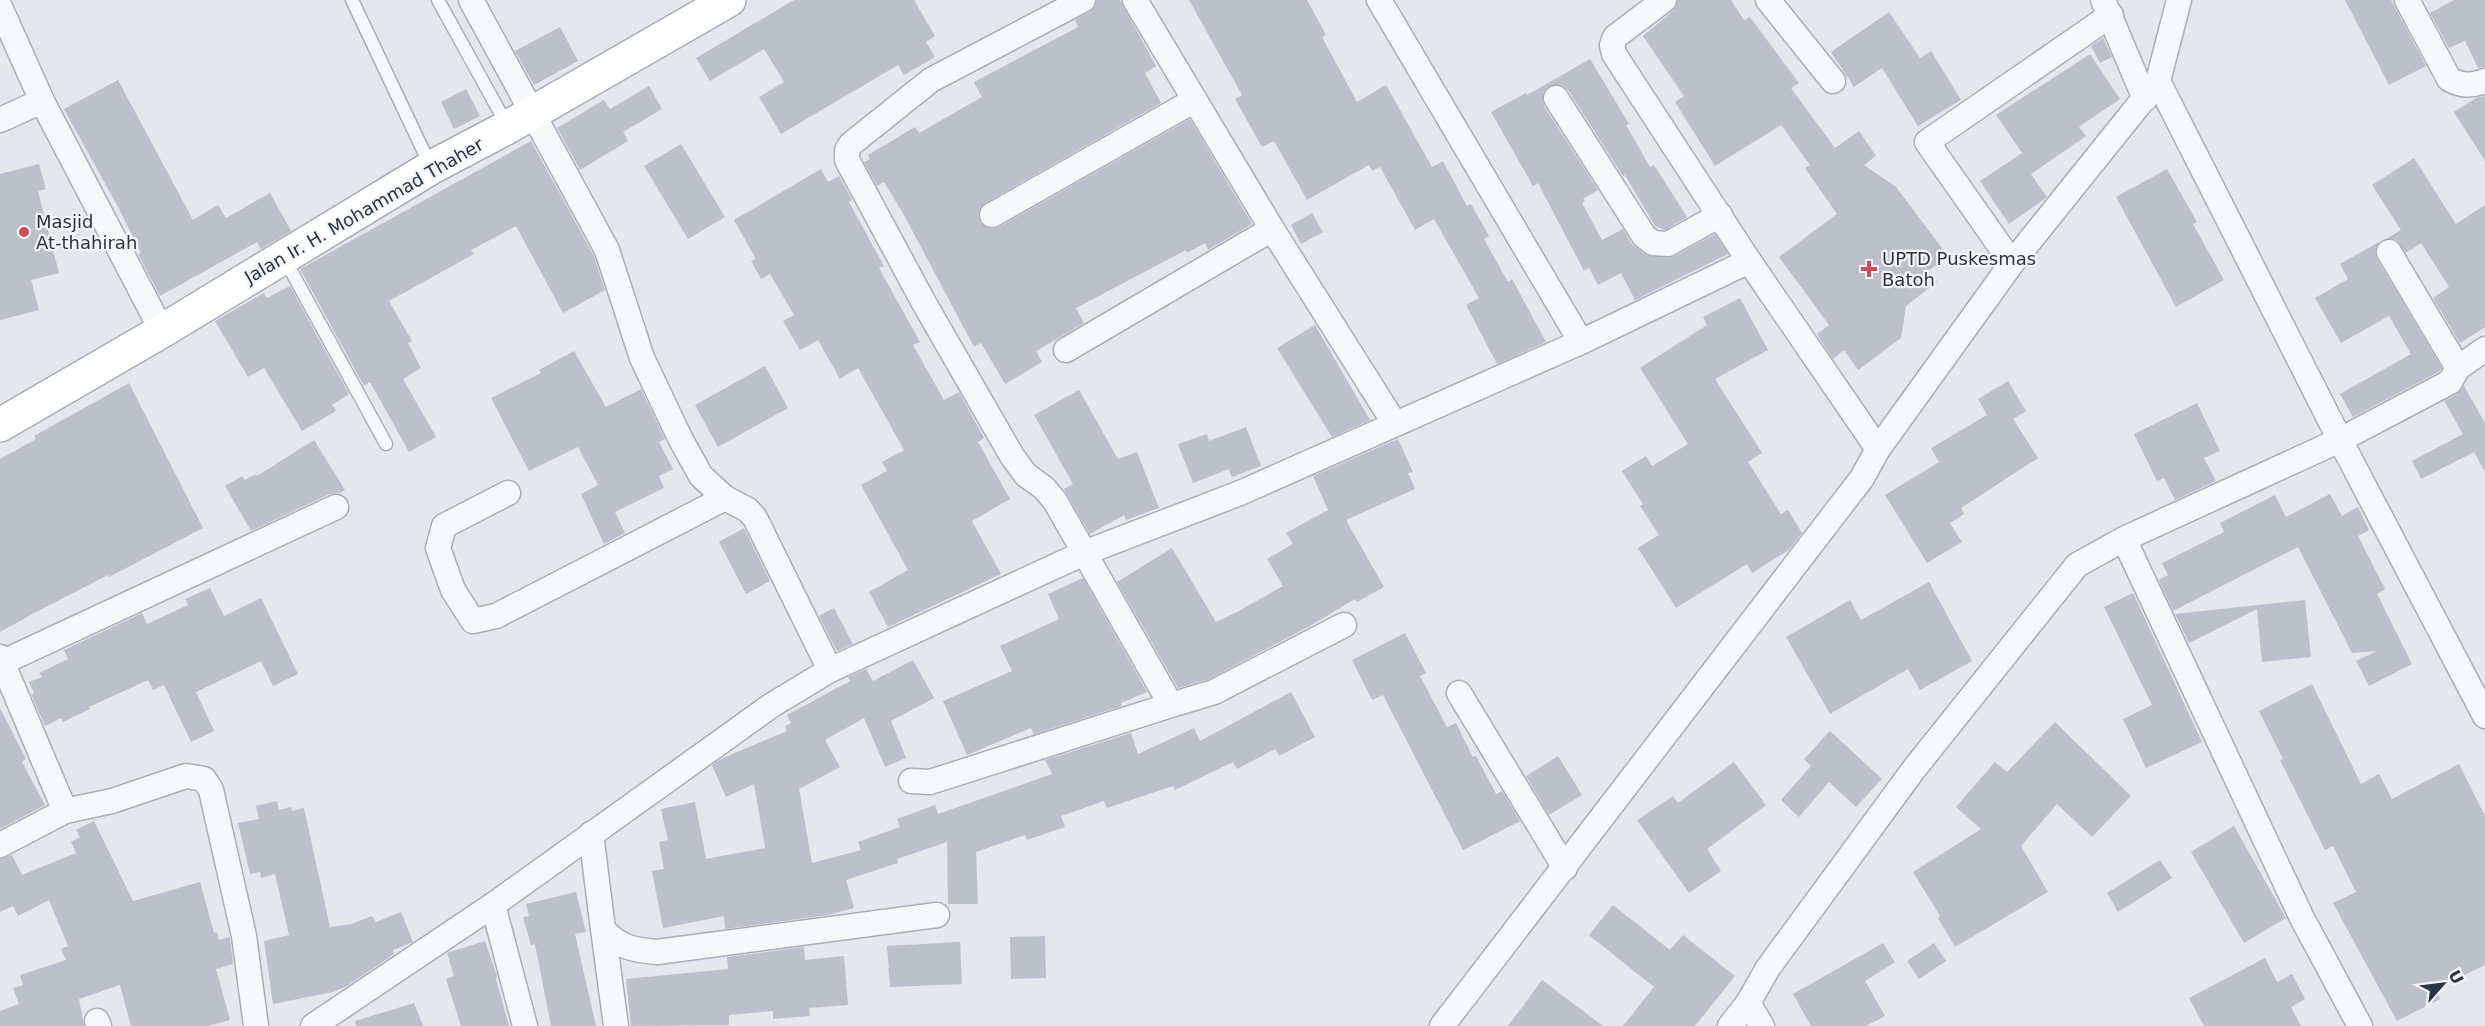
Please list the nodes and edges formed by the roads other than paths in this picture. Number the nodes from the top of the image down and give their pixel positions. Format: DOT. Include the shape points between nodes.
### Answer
graph roads {
  1 [pos="352,0"];
  2 [pos="438,0"];
  3 [pos="471,0"];
  4 [pos="729,0"];
  5 [pos="1083,0"];
  6 [pos="1135,0"];
  7 [pos="1379,0"];
  8 [pos="1664,0"];
  9 [pos="1768,0"];
  10 [pos="2180,0"];
  11 [pos="2407,0"];
  12 [pos="0,7"];
  13 [pos="2107,8"];
  14 [pos="1833,81"];
  15 [pos="2485,81"];
  16 [pos="2152,90"];
  17 [pos="1556,98"];
  18 [pos="1195,100"];
  19 [pos="42,101"];
  20 [pos="0,120"];
  21 [pos="520,120"];
  22 [pos="432,167"];
  23 [pos="992,215"];
  24 [pos="1720,215"];
  25 [pos="1272,229"];
  26 [pos="2390,252"];
  27 [pos="283,257"];
  28 [pos="1749,261"];
  29 [pos="2012,263"];
  30 [pos="162,331"];
  31 [pos="1581,342"];
  32 [pos="2485,349"];
  33 [pos="1066,350"];
  34 [pos="2458,368"];
  35 [pos="1395,424"];
  36 [pos="0,425"];
  37 [pos="2340,440"];
  38 [pos="386,444"];
  39 [pos="1878,449"];
  40 [pos="508,493"];
  41 [pos="725,498"];
  42 [pos="336,507"];
  43 [pos="2124,538"];
  44 [pos="1084,553"];
  45 [pos="1344,625"];
  46 [pos="2,660"];
  47 [pos="830,670"];
  48 [pos="2475,675"];
  49 [pos="7,693"];
  50 [pos="1459,693"];
  51 [pos="1171,705"];
  52 [pos="2485,716"];
  53 [pos="911,781"];
  54 [pos="64,811"];
  55 [pos="591,834"];
  56 [pos="0,845"];
  57 [pos="1565,868"];
  58 [pos="493,905"];
  59 [pos="937,915"];
  60 [pos="603,929"];
  61 [pos="1748,1003"];
  62 [pos="256,1026"];
  63 [pos="313,1026"];
  64 [pos="525,1026"];
  65 [pos="616,1026"];
  66 [pos="1442,1026"];
  67 [pos="1730,1026"];
  68 [pos="1762,1026"];
  69 [pos="2360,1026"];
  1 -- 22 [label="lane"];
  2 -- 21 [label="lane"];
  3 -- 21 [label="street"];
  4 -- 21 [label="main road, Jalan Ir. H. Mohammad Thaher"];
  5 -- 44 [label="street" via="931,80 851,144 847,160 1012,456 1026,475 1055,501"];
  6 -- 18 [label="street"];
  7 -- 31 [label="street"];
  8 -- 24 [label="street" via="1615,37 1614,54"];
  9 -- 14 [label="street"];
  10 -- 16 [label="street"];
  11 -- 15 [label="street" via="2449,79 2459,85"];
  12 -- 19 [label="street"];
  13 -- 16 [label="street"];
  13 -- 29 [label="street" via="1927,142"];
  16 -- 29 [label="street"];
  16 -- 37 [label="street"];
  17 -- 24 [label="street" via="1644,236 1653,243 1668,244"];
  18 -- 23 [label="street"];
  18 -- 25 [label="street"];
  19 -- 20 [label="street"];
  19 -- 30 [label="street"];
  21 -- 22 [label="main road, Jalan Ir. H. Mohammad Thaher"];
  21 -- 41 [label="street" via="607,250 642,358 680,438 701,476"];
  22 -- 27 [label="main road, Jalan Ir. H. Mohammad Thaher"];
  24 -- 28 [label="street"];
  25 -- 33 [label="street"];
  25 -- 35 [label="street"];
  26 -- 34 [label="street"];
  27 -- 30 [label="main road, Jalan Ir. H. Mohammad Thaher"];
  27 -- 38 [label="lane"];
  28 -- 31 [label="street"];
  28 -- 39 [label="street"];
  29 -- 39 [label="street"];
  30 -- 36 [label="main road, Jalan Ir. H. Mohammad Thaher"];
  31 -- 35 [label="street"];
  32 -- 34 [label="street"];
  34 -- 37 [label="street" via="2450,382"];
  35 -- 44 [label="street" via="1240,493"];
  37 -- 43 [label="street"];
  37 -- 48 [label="street"];
  39 -- 57 [label="street" via="1862,478"];
  40 -- 41 [label="street" via="444,526 438,548 453,590 473,621 496,616"];
  41 -- 47 [label="street" via="748,510 754,518"];
  42 -- 46 [label="street"];
  43 -- 61 [label="street" via="2077,565 2069,574 1914,769 1768,968"];
  43 -- 69 [label="street" via="2302,918"];
  44 -- 47 [label="street"];
  44 -- 51 [label="street"];
  45 -- 51 [label="street" via="1214,692"];
  46 -- 49 [label="street"];
  47 -- 55 [label="street" via="771,705"];
  48 -- 52 [label="street"];
  49 -- 54 [label="street"];
  50 -- 57 [label="street"];
  51 -- 53 [label="street" via="930,782"];
  54 -- 56 [label="street"];
  54 -- 62 [label="street" via="112,801 186,776 204,779 211,790 244,936"];
  55 -- 58 [label="street"];
  55 -- 60 [label="street"];
  57 -- 66 [label="street"];
  58 -- 63 [label="street"];
  58 -- 64 [label="street"];
  59 -- 60 [label="street" via="657,952 628,949"];
  60 -- 65 [label="street"];
  61 -- 67 [label="street"];
  61 -- 68 [label="street"];
}
